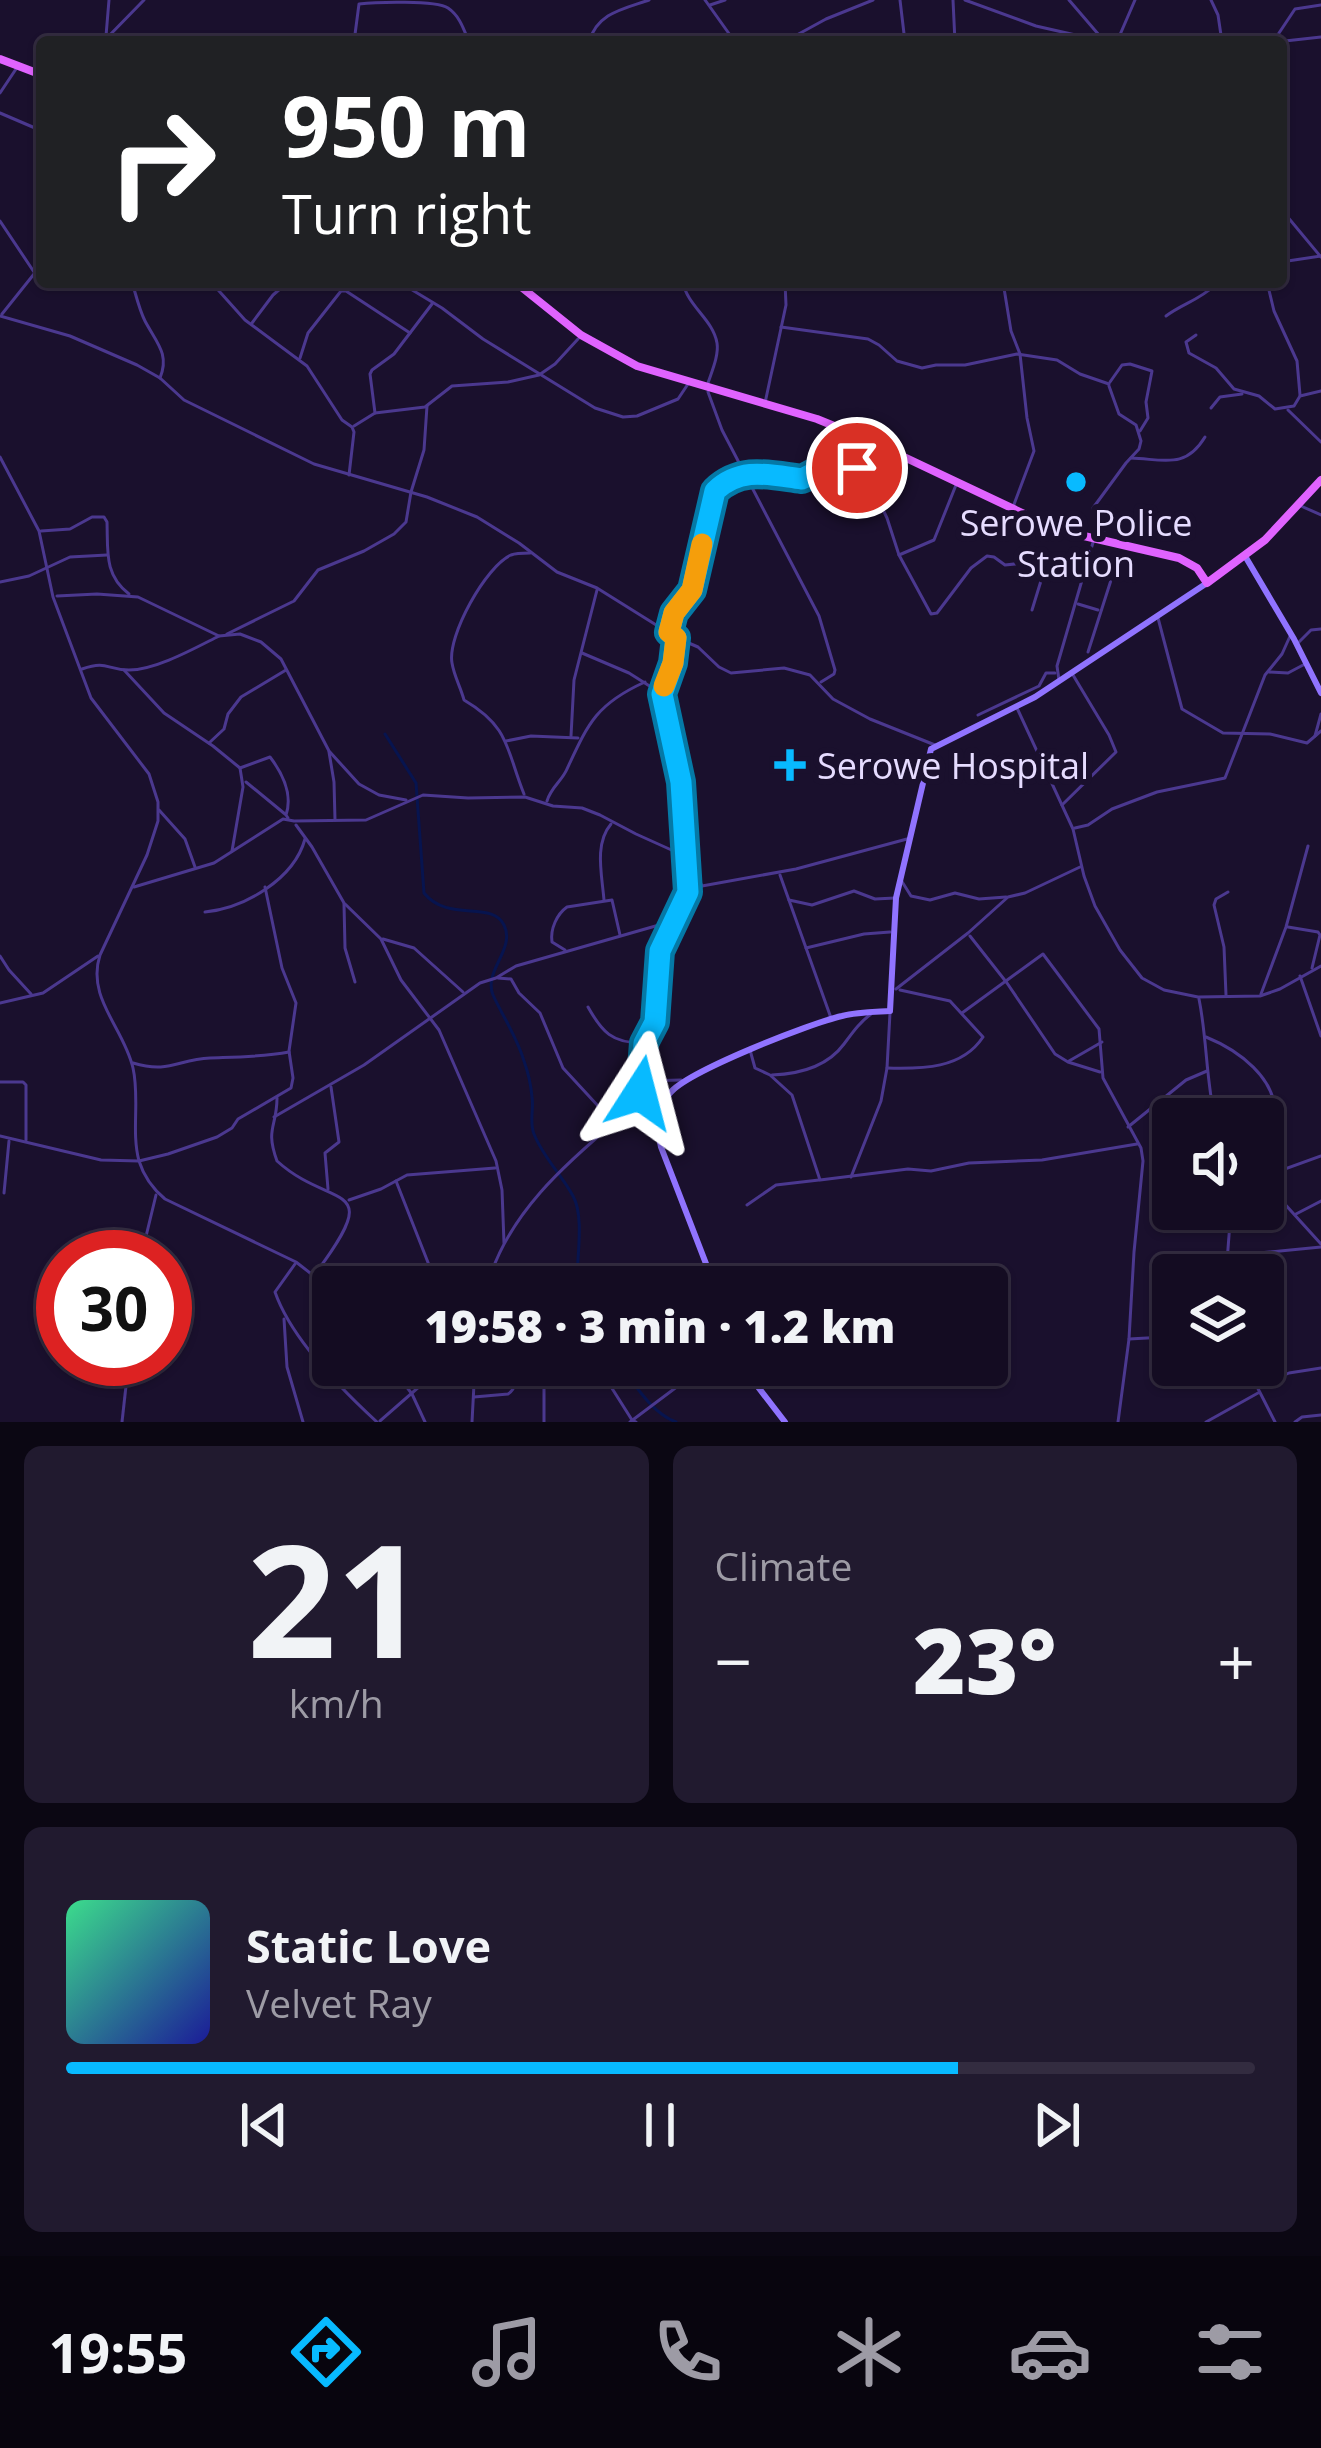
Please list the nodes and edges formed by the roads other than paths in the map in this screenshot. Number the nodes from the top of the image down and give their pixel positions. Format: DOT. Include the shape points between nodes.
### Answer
graph roads {
  1 [pos="109,0"];
  2 [pos="143,0"];
  3 [pos="649,0"];
  4 [pos="725,0"];
  5 [pos="873,0"];
  6 [pos="901,0"];
  7 [pos="953,0"];
  8 [pos="965,0"];
  9 [pos="1069,0"];
  10 [pos="1135,0"];
  11 [pos="1211,0"];
  12 [pos="706,3"];
  13 [pos="1321,5"];
  14 [pos="105,36"];
  15 [pos="109,36"];
  16 [pos="355,36"];
  17 [pos="466,36"];
  18 [pos="592,36"];
  19 [pos="731,36"];
  20 [pos="795,36"];
  21 [pos="904,36"];
  22 [pos="955,36"];
  23 [pos="1080,36"];
  24 [pos="1100,36"];
  25 [pos="1119,36"];
  26 [pos="1221,36"];
  27 [pos="1278,36"];
  28 [pos="1321,37"];
  29 [pos="1287,41"];
  30 [pos="0,59"];
  31 [pos="18,66"];
  32 [pos="36,73"];
  33 [pos="0,93"];
  34 [pos="0,113"];
  35 [pos="36,128"];
  36 [pos="1287,216"];
  37 [pos="0,220"];
  38 [pos="1321,256"];
  39 [pos="1287,261"];
  40 [pos="35,273"];
  41 [pos="134,288"];
  42 [pos="218,288"];
  43 [pos="281,288"];
  44 [pos="409,288"];
  45 [pos="528,288"];
  46 [pos="685,288"];
  47 [pos="786,288"];
  48 [pos="1005,288"];
  49 [pos="1212,288"];
  50 [pos="1268,288"];
  51 [pos="433,303"];
  52 [pos="1,316"];
  53 [pos="1166,316"];
  54 [pos="251,324"];
  55 [pos="782,327"];
  56 [pos="410,333"];
  57 [pos="1196,334"];
  58 [pos="581,335"];
  59 [pos="1020,354"];
  60 [pos="300,360"];
  61 [pos="539,375"];
  62 [pos="160,378"];
  63 [pos="688,383"];
  64 [pos="1109,384"];
  65 [pos="707,387"];
  66 [pos="1321,391"];
  67 [pos="1250,394"];
  68 [pos="1300,397"];
  69 [pos="765,403"];
  70 [pos="427,406"];
  71 [pos="1287,408"];
  72 [pos="1211,409"];
  73 [pos="375,413"];
  74 [pos="352,427"];
  75 [pos="1140,431"];
  76 [pos="1205,437"];
  77 [pos="866,439"];
  78 [pos="1321,442"];
  79 [pos="0,457"];
  80 [pos="1130,458"];
  81 [pos="862,465"];
  82 [pos="744,473"];
  83 [pos="349,475"];
  84 [pos="1321,481"];
  85 [pos="956,483"];
  86 [pos="411,492"];
  87 [pos="1300,506"];
  88 [pos="1012,509"];
  89 [pos="1321,515"];
  90 [pos="39,531"];
  91 [pos="1099,540"];
  92 [pos="532,553"];
  93 [pos="108,555"];
  94 [pos="898,555"];
  95 [pos="1245,556"];
  96 [pos="46,569"];
  97 [pos="1044,569"];
  98 [pos="1112,577"];
  99 [pos="1084,579"];
  100 [pos="0,582"];
  101 [pos="1207,583"];
  102 [pos="598,588"];
  103 [pos="133,596"];
  104 [pos="53,597"];
  105 [pos="1076,603"];
  106 [pos="1032,610"];
  107 [pos="1101,611"];
  108 [pos="1157,616"];
  109 [pos="1321,629"];
  110 [pos="669,632"];
  111 [pos="1291,634"];
  112 [pos="222,635"];
  113 [pos="676,638"];
  114 [pos="1297,645"];
  115 [pos="580,652"];
  116 [pos="1088,652"];
  117 [pos="1306,664"];
  118 [pos="80,670"];
  119 [pos="124,670"];
  120 [pos="288,670"];
  121 [pos="1267,672"];
  122 [pos="1072,673"];
  123 [pos="1058,677"];
  124 [pos="1317,680"];
  125 [pos="644,682"];
  126 [pos="819,683"];
  127 [pos="1321,693"];
  128 [pos="662,694"];
  129 [pos="1017,708"];
  130 [pos="1321,714"];
  131 [pos="978,715"];
  132 [pos="1321,731"];
  133 [pos="571,736"];
  134 [pos="1241,736"];
  135 [pos="1314,737"];
  136 [pos="580,738"];
  137 [pos="506,741"];
  138 [pos="209,743"];
  139 [pos="937,746"];
  140 [pos="329,751"];
  141 [pos="240,768"];
  142 [pos="243,778"];
  143 [pos="525,797"];
  144 [pos="408,800"];
  145 [pos="546,804"];
  146 [pos="1061,806"];
  147 [pos="159,811"];
  148 [pos="290,819"];
  149 [pos="335,822"];
  150 [pos="613,822"];
  151 [pos="1073,829"];
  152 [pos="305,837"];
  153 [pos="909,838"];
  154 [pos="1308,846"];
  155 [pos="232,853"];
  156 [pos="687,857"];
  157 [pos="1082,866"];
  158 [pos="196,869"];
  159 [pos="779,873"];
  160 [pos="900,879"];
  161 [pos="702,886"];
  162 [pos="132,887"];
  163 [pos="265,887"];
  164 [pos="688,892"];
  165 [pos="1228,892"];
  166 [pos="1008,897"];
  167 [pos="896,898"];
  168 [pos="788,899"];
  169 [pos="604,900"];
  170 [pos="344,902"];
  171 [pos="205,912"];
  172 [pos="675,921"];
  173 [pos="1286,927"];
  174 [pos="892,932"];
  175 [pos="968,933"];
  176 [pos="620,935"];
  177 [pos="381,938"];
  178 [pos="806,948"];
  179 [pos="567,951"];
  180 [pos="1319,952"];
  181 [pos="100,955"];
  182 [pos="0,956"];
  183 [pos="1321,966"];
  184 [pos="1312,969"];
  185 [pos="1300,976"];
  186 [pos="496,978"];
  187 [pos="355,982"];
  188 [pos="1006,983"];
  189 [pos="894,990"];
  190 [pos="465,994"];
  191 [pos="32,995"];
  192 [pos="1261,996"];
  193 [pos="1198,997"];
  194 [pos="1226,997"];
  195 [pos="0,1003"];
  196 [pos="588,1007"];
  197 [pos="890,1011"];
  198 [pos="873,1012"];
  199 [pos="962,1013"];
  200 [pos="430,1017"];
  201 [pos="831,1018"];
  202 [pos="1321,1036"];
  203 [pos="1206,1037"];
  204 [pos="1102,1042"];
  205 [pos="644,1043"];
  206 [pos="750,1050"];
  207 [pos="289,1052"];
  208 [pos="132,1062"];
  209 [pos="1068,1062"];
  210 [pos="886,1068"];
  211 [pos="1209,1070"];
  212 [pos="1101,1073"];
  213 [pos="770,1075"];
  214 [pos="684,1080"];
  215 [pos="642,1081"];
  216 [pos="0,1082"];
  217 [pos="331,1085"];
  218 [pos="277,1096"];
  219 [pos="1212,1098"];
  220 [pos="1273,1098"];
  221 [pos="274,1117"];
  222 [pos="621,1117"];
  223 [pos="646,1123"];
  224 [pos="658,1124"];
  225 [pos="1128,1127"];
  226 [pos="0,1136"];
  227 [pos="9,1138"];
  228 [pos="26,1143"];
  229 [pos="1138,1144"];
  230 [pos="1321,1156"];
  231 [pos="139,1161"];
  232 [pos="497,1168"];
  233 [pos="1284,1171"];
  234 [pos="850,1178"];
  235 [pos="820,1180"];
  236 [pos="396,1181"];
  237 [pos="328,1190"];
  238 [pos="157,1192"];
  239 [pos="4,1193"];
  240 [pos="347,1200"];
  241 [pos="1321,1201"];
  242 [pos="1284,1204"];
  243 [pos="746,1205"];
  244 [pos="1293,1215"];
  245 [pos="146,1230"];
  246 [pos="504,1243"];
  247 [pos="1321,1245"];
  248 [pos="1244,1254"];
  249 [pos="296,1262"];
  250 [pos="321,1266"];
  251 [pos="429,1266"];
  252 [pos="493,1266"];
  253 [pos="707,1266"];
  254 [pos="312,1274"];
  255 [pos="284,1312"];
  256 [pos="1152,1338"];
  257 [pos="1130,1339"];
  258 [pos="1321,1368"];
  259 [pos="125,1386"];
  260 [pos="406,1386"];
  261 [pos="421,1386"];
  262 [pos="474,1386"];
  263 [pos="515,1386"];
  264 [pos="544,1386"];
  265 [pos="611,1386"];
  266 [pos="678,1386"];
  267 [pos="757,1386"];
  268 [pos="1256,1386"];
  269 [pos="1258,1389"];
  270 [pos="412,1394"];
  271 [pos="474,1397"];
  272 [pos="1321,1415"];
  273 [pos="633,1421"];
  274 [pos="122,1422"];
  275 [pos="303,1422"];
  276 [pos="378,1422"];
  277 [pos="424,1422"];
  278 [pos="472,1422"];
  279 [pos="544,1422"];
  280 [pos="785,1422"];
  281 [pos="1118,1422"];
  282 [pos="1206,1422"];
  283 [pos="1275,1422"];
  284 [pos="1295,1422"];
  1 -- 14 [label="street"];
  2 -- 15 [label="street"];
  3 -- 18 [label="street" via="608,15"];
  4 -- 12 [label="street"];
  5 -- 20 [label="street"];
  6 -- 21 [label="street"];
  7 -- 22 [label="street"];
  8 -- 23 [label="street"];
  9 -- 24 [label="street"];
  10 -- 25 [label="street"];
  11 -- 26 [label="street"];
  12 -- 19 [label="street"];
  13 -- 27 [label="street" via="1294,9"];
  16 -- 17 [label="street" via="359,4 428,2 452,11"];
  28 -- 29 [label="street"];
  30 -- 31 [label="main road"];
  31 -- 32 [label="main road"];
  31 -- 33 [label="street"];
  34 -- 35 [label="street"];
  36 -- 38 [label="street"];
  37 -- 40 [label="street"];
  38 -- 39 [label="street"];
  40 -- 52 [label="street"];
  41 -- 62 [label="street" via="164,354"];
  42 -- 54 [label="street"];
  43 -- 54 [label="street"];
  44 -- 51 [label="street"];
  45 -- 58 [label="main road"];
  46 -- 65 [label="street" via="717,342"];
  47 -- 55 [label="street"];
  48 -- 59 [label="street"];
  49 -- 53 [label="street"];
  50 -- 68 [label="street" via="1297,361"];
  51 -- 56 [label="street"];
  51 -- 61 [label="street"];
  52 -- 62 [label="street" via="70,336"];
  54 -- 60 [label="street"];
  55 -- 59 [label="street" via="868,339 896,361 922,368"];
  55 -- 69 [label="street"];
  56 -- 60 [label="street" via="341,291 308,333"];
  56 -- 73 [label="street" via="370,374"];
  57 -- 67 [label="street" via="1186,342 1189,353"];
  58 -- 61 [label="street"];
  58 -- 63 [label="main road" via="621,360"];
  59 -- 64 [label="street"];
  59 -- 88 [label="street" via="1034,451"];
  60 -- 74 [label="street"];
  61 -- 63 [label="street" via="595,408 630,417 679,399"];
  61 -- 70 [label="street" via="452,386"];
  62 -- 83 [label="street" via="184,400"];
  63 -- 65 [label="main road"];
  64 -- 75 [label="street" via="1120,416"];
  64 -- 75 [label="street" via="1122,365 1152,371"];
  65 -- 69 [label="main road"];
  65 -- 82 [label="street"];
  66 -- 68 [label="street"];
  67 -- 71 [label="street" via="1275,410"];
  67 -- 72 [label="street" via="1220,398"];
  68 -- 71 [label="street"];
  69 -- 77 [label="main road"];
  70 -- 73 [label="street"];
  70 -- 86 [label="street"];
  71 -- 78 [label="street"];
  73 -- 74 [label="street"];
  74 -- 83 [label="street"];
  75 -- 80 [label="street" via="1141,446"];
  76 -- 80 [label="street" via="1196,452 1175,461"];
  77 -- 81 [label="street"];
  77 -- 85 [label="main road"];
  79 -- 90 [label="street"];
  80 -- 91 [label="street" via="1093,508 1105,531"];
  81 -- 82 [label="street" via="802,479"];
  81 -- 94 [label="street"];
  82 -- 110 [label="street" via="715,491 692,590"];
  82 -- 126 [label="street" via="821,622 835,670"];
  83 -- 86 [label="street"];
  84 -- 87 [label="main road"];
  85 -- 88 [label="main road"];
  85 -- 94 [label="street" via="934,540"];
  86 -- 92 [label="street" via="477,517"];
  86 -- 112 [label="street" via="406,522 394,534 318,570 294,601"];
  87 -- 89 [label="street"];
  87 -- 95 [label="main road"];
  88 -- 91 [label="main road"];
  90 -- 93 [label="street" via="104,517"];
  90 -- 96 [label="street"];
  91 -- 99 [label="street"];
  91 -- 101 [label="main road" via="1186,561"];
  92 -- 102 [label="street"];
  92 -- 137 [label="street" via="511,555 495,569 466,609 452,653 462,698"];
  93 -- 96 [label="street" via="70,557"];
  93 -- 103 [label="street" via="112,576"];
  94 -- 97 [label="street" via="934,614 987,556"];
  95 -- 101 [label="main road"];
  95 -- 111 [label="street"];
  96 -- 100 [label="street"];
  96 -- 104 [label="street"];
  97 -- 99 [label="street"];
  97 -- 106 [label="street"];
  98 -- 107 [label="street"];
  99 -- 105 [label="street"];
  101 -- 108 [label="street"];
  102 -- 110 [label="street"];
  102 -- 115 [label="street"];
  103 -- 104 [label="street"];
  103 -- 112 [label="street"];
  104 -- 118 [label="street"];
  105 -- 107 [label="street"];
  105 -- 123 [label="street"];
  107 -- 116 [label="street"];
  108 -- 122 [label="street"];
  108 -- 134 [label="street" via="1182,709"];
  109 -- 114 [label="street"];
  110 -- 113 [label="street"];
  111 -- 114 [label="street"];
  111 -- 121 [label="street"];
  112 -- 119 [label="street"];
  112 -- 120 [label="street" via="261,642"];
  113 -- 126 [label="street" via="731,673 784,668"];
  113 -- 128 [label="street"];
  114 -- 117 [label="street"];
  115 -- 125 [label="street"];
  115 -- 133 [label="street"];
  117 -- 121 [label="street"];
  117 -- 124 [label="street"];
  118 -- 119 [label="street" via="103,663"];
  118 -- 147 [label="street" via="97,708 149,774"];
  119 -- 138 [label="street" via="164,713"];
  120 -- 138 [label="street" via="241,697"];
  120 -- 140 [label="street"];
  121 -- 134 [label="street"];
  122 -- 123 [label="street"];
  122 -- 146 [label="street" via="1116,752"];
  123 -- 129 [label="street"];
  123 -- 131 [label="street" via="1046,673 1039,686"];
  124 -- 127 [label="street"];
  125 -- 128 [label="street"];
  125 -- 136 [label="street" via="620,695"];
  126 -- 139 [label="street" via="870,718"];
  128 -- 156 [label="street"];
  129 -- 139 [label="street"];
  129 -- 146 [label="street"];
  130 -- 135 [label="street"];
  132 -- 135 [label="street"];
  133 -- 136 [label="street"];
  133 -- 137 [label="street"];
  134 -- 135 [label="street" via="1307,743"];
  134 -- 151 [label="street" via="1226,778 1157,792"];
  136 -- 145 [label="street"];
  137 -- 143 [label="street"];
  138 -- 141 [label="street"];
  139 -- 153 [label="street"];
  140 -- 144 [label="street" via="363,786"];
  140 -- 149 [label="street"];
  141 -- 142 [label="street"];
  141 -- 148 [label="street" via="272,758 284,777"];
  142 -- 148 [label="street"];
  142 -- 155 [label="street"];
  143 -- 144 [label="street"];
  143 -- 145 [label="street"];
  144 -- 149 [label="street" via="366,820"];
  145 -- 150 [label="street"];
  146 -- 151 [label="street"];
  147 -- 158 [label="street" via="185,838"];
  147 -- 162 [label="street"];
  148 -- 149 [label="street"];
  148 -- 152 [label="street"];
  148 -- 155 [label="street"];
  150 -- 156 [label="street"];
  150 -- 169 [label="street" via="602,834"];
  151 -- 157 [label="street"];
  152 -- 163 [label="street" via="297,862"];
  152 -- 170 [label="street"];
  153 -- 159 [label="street"];
  153 -- 160 [label="street"];
  154 -- 173 [label="street"];
  155 -- 158 [label="street"];
  156 -- 161 [label="street"];
  156 -- 164 [label="street"];
  157 -- 166 [label="street"];
  157 -- 193 [label="street" via="1107,930 1137,973"];
  158 -- 162 [label="street"];
  159 -- 161 [label="street"];
  159 -- 168 [label="street"];
  160 -- 166 [label="street" via="911,896 926,900"];
  160 -- 167 [label="street"];
  161 -- 164 [label="street"];
  162 -- 181 [label="street"];
  163 -- 171 [label="street" via="238,906"];
  163 -- 207 [label="street" via="296,1003"];
  164 -- 172 [label="street"];
  165 -- 194 [label="street" via="1214,905"];
  166 -- 175 [label="street"];
  167 -- 168 [label="street" via="854,891 812,904"];
  167 -- 174 [label="street"];
  168 -- 178 [label="street"];
  169 -- 176 [label="street" via="613,901"];
  169 -- 179 [label="street" via="563,909 551,938"];
  170 -- 177 [label="street"];
  170 -- 187 [label="street"];
  172 -- 176 [label="street"];
  172 -- 205 [label="street" via="660,951 655,1022"];
  173 -- 180 [label="street" via="1318,932"];
  173 -- 192 [label="street"];
  174 -- 178 [label="street"];
  174 -- 189 [label="street"];
  175 -- 188 [label="street"];
  175 -- 189 [label="street"];
  176 -- 179 [label="street"];
  177 -- 190 [label="street" via="414,948"];
  177 -- 200 [label="street"];
  178 -- 201 [label="street"];
  179 -- 186 [label="street"];
  180 -- 184 [label="street"];
  181 -- 191 [label="street"];
  181 -- 208 [label="street" via="99,994"];
  182 -- 191 [label="street"];
  183 -- 184 [label="street"];
  184 -- 185 [label="street"];
  185 -- 192 [label="street"];
  185 -- 202 [label="street"];
  186 -- 190 [label="street"];
  186 -- 222 [label="street" via="511,979 540,1013 563,1067 603,1110"];
  188 -- 199 [label="street"];
  188 -- 204 [label="street" via="1045,955"];
  188 -- 209 [label="street"];
  189 -- 197 [label="street"];
  189 -- 199 [label="street" via="940,996"];
  190 -- 200 [label="street"];
  191 -- 195 [label="street"];
  192 -- 194 [label="street"];
  193 -- 194 [label="street"];
  193 -- 203 [label="street"];
  196 -- 205 [label="street" via="604,1032"];
  197 -- 198 [label="street"];
  197 -- 210 [label="street"];
  198 -- 201 [label="street"];
  198 -- 213 [label="street" via="821,1063"];
  199 -- 210 [label="street" via="983,1034 974,1049 945,1064"];
  200 -- 217 [label="street"];
  200 -- 232 [label="street"];
  201 -- 206 [label="street"];
  203 -- 211 [label="street"];
  203 -- 220 [label="street" via="1256,1070"];
  204 -- 209 [label="street"];
  204 -- 212 [label="street"];
  205 -- 215 [label="street"];
  206 -- 213 [label="street" via="753,1066"];
  206 -- 214 [label="street"];
  207 -- 208 [label="street" via="159,1069"];
  207 -- 218 [label="street" via="293,1084"];
  208 -- 231 [label="street"];
  209 -- 212 [label="street"];
  210 -- 234 [label="street" via="878,1112"];
  211 -- 219 [label="street"];
  211 -- 225 [label="street"];
  212 -- 225 [label="street"];
  213 -- 235 [label="street" via="792,1095"];
  214 -- 215 [label="street"];
  214 -- 224 [label="street"];
  215 -- 223 [label="street"];
  216 -- 228 [label="street" via="26,1085"];
  217 -- 221 [label="street"];
  217 -- 237 [label="street" via="338,1142 325,1154"];
  218 -- 221 [label="street"];
  218 -- 231 [label="street" via="217,1137"];
  221 -- 237 [label="street" via="277,1161"];
  222 -- 223 [label="street"];
  222 -- 246 [label="street" via="560,1168"];
  223 -- 224 [label="street"];
  224 -- 253 [label="street"];
  225 -- 229 [label="street"];
  226 -- 227 [label="street"];
  227 -- 228 [label="street"];
  227 -- 239 [label="street"];
  228 -- 231 [label="street"];
  229 -- 234 [label="street"];
  229 -- 257 [label="street"];
  230 -- 233 [label="street"];
  231 -- 238 [label="street"];
  232 -- 236 [label="street"];
  232 -- 246 [label="street"];
  234 -- 235 [label="street"];
  235 -- 243 [label="street" via="776,1185"];
  236 -- 240 [label="street"];
  236 -- 251 [label="street"];
  237 -- 240 [label="street"];
  238 -- 245 [label="street"];
  238 -- 249 [label="street"];
  240 -- 250 [label="street" via="346,1228"];
  241 -- 244 [label="street"];
  242 -- 244 [label="street"];
  244 -- 247 [label="street"];
  246 -- 252 [label="street"];
  247 -- 248 [label="street"];
  249 -- 254 [label="street"];
  249 -- 255 [label="street" via="275,1292"];
  255 -- 275 [label="street" via="286,1367"];
  255 -- 276 [label="street"];
  256 -- 257 [label="street"];
  257 -- 281 [label="street"];
  258 -- 269 [label="street"];
  259 -- 274 [label="street"];
  260 -- 270 [label="street"];
  261 -- 270 [label="street"];
  262 -- 271 [label="street"];
  263 -- 271 [label="street"];
  264 -- 279 [label="street"];
  265 -- 273 [label="street"];
  266 -- 273 [label="street"];
  267 -- 280 [label="street"];
  268 -- 269 [label="street"];
  269 -- 282 [label="street"];
  269 -- 283 [label="street"];
  270 -- 276 [label="street"];
  270 -- 277 [label="street"];
  271 -- 278 [label="street"];
  272 -- 284 [label="street"];
}
